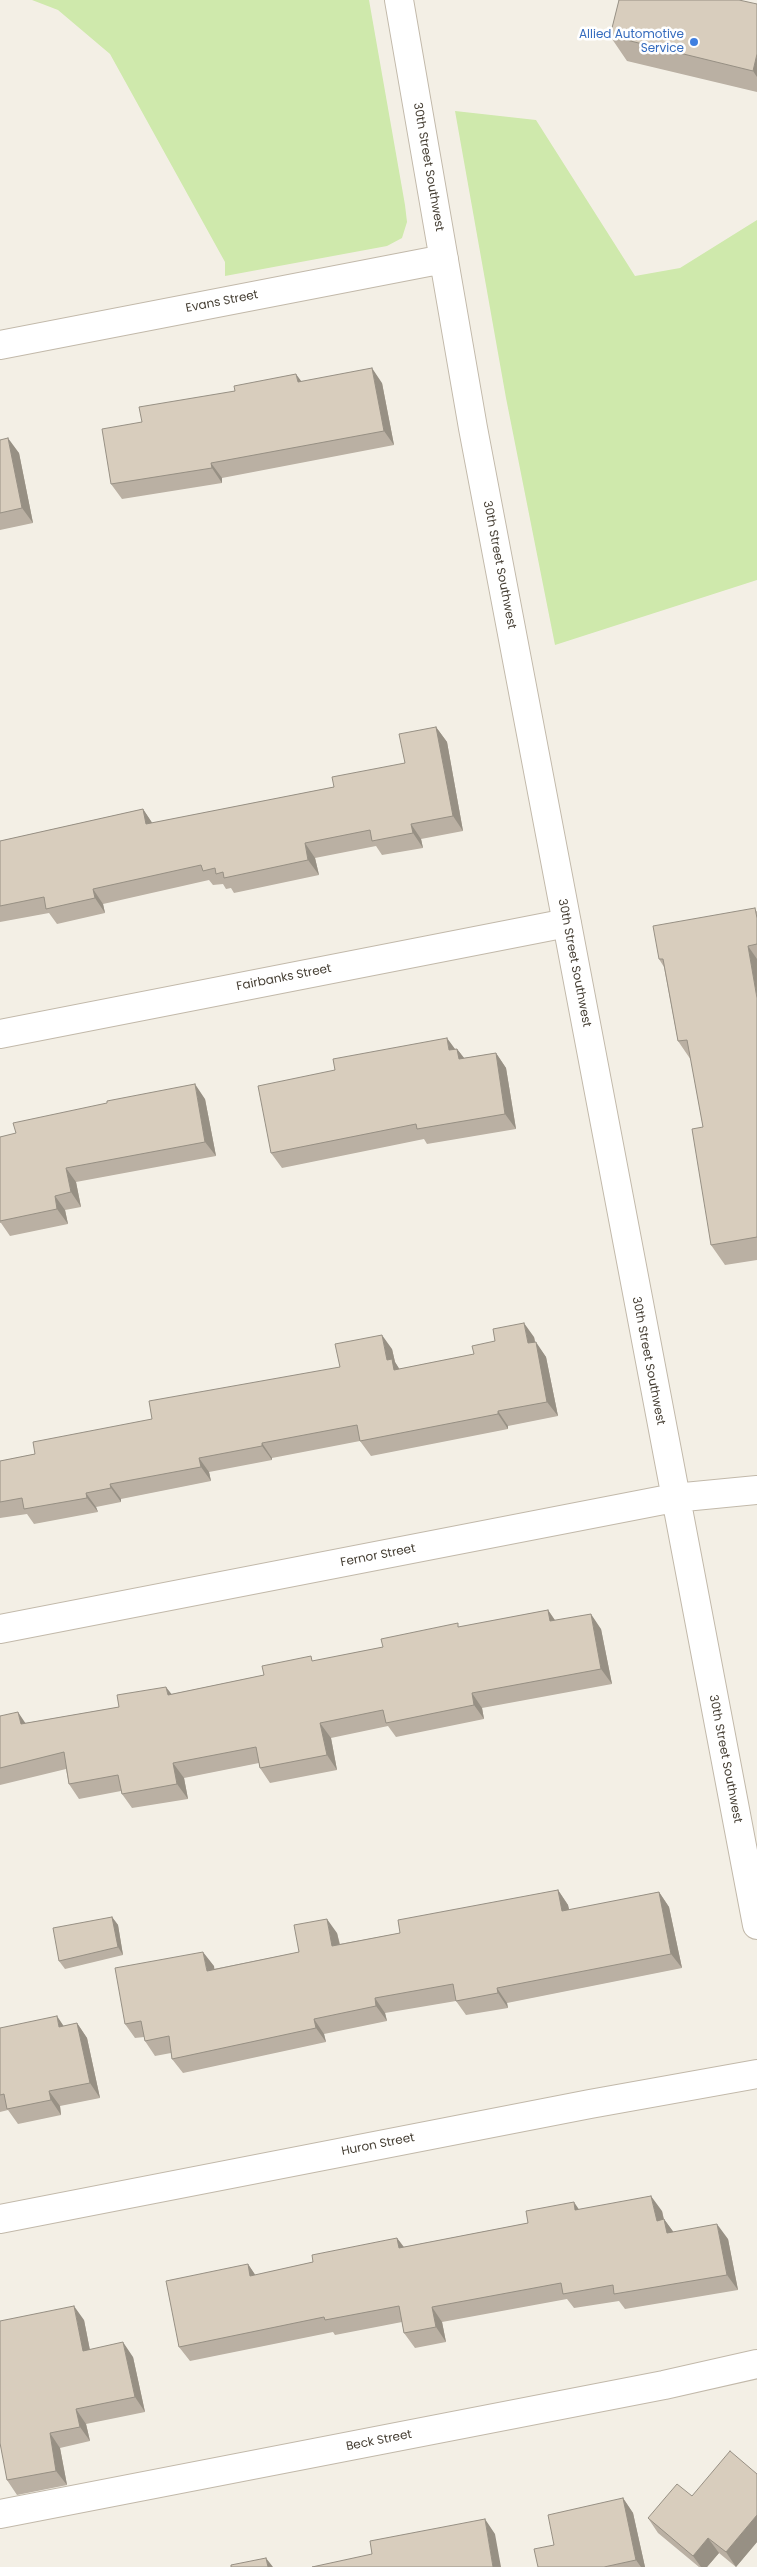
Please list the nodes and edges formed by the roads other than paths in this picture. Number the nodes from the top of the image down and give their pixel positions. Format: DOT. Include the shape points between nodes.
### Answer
graph roads {
  1 [pos="399,0"];
  2 [pos="444,259"];
  3 [pos="0,345"];
  4 [pos="567,923"];
  5 [pos="0,1034"];
  6 [pos="757,1490"];
  7 [pos="674,1498"];
  8 [pos="0,1629"];
  9 [pos="757,1925"];
  10 [pos="757,2074"];
  11 [pos="0,2219"];
  12 [pos="757,2364"];
  13 [pos="0,2514"];
  1 -- 2 [label="street, 30th Street Southwest"];
  2 -- 3 [label="street, Evans Street"];
  2 -- 4 [label="street, 30th Street Southwest"];
  4 -- 5 [label="street, Fairbanks Street"];
  4 -- 7 [label="street, 30th Street Southwest"];
  6 -- 7 [label="street, Fernor Street"];
  7 -- 8 [label="street, Fernor Street"];
  7 -- 9 [label="street, 30th Street Southwest"];
  10 -- 11 [label="street, Huron Street"];
  12 -- 13 [label="street, Beck Street" via="664,2385"];
}
